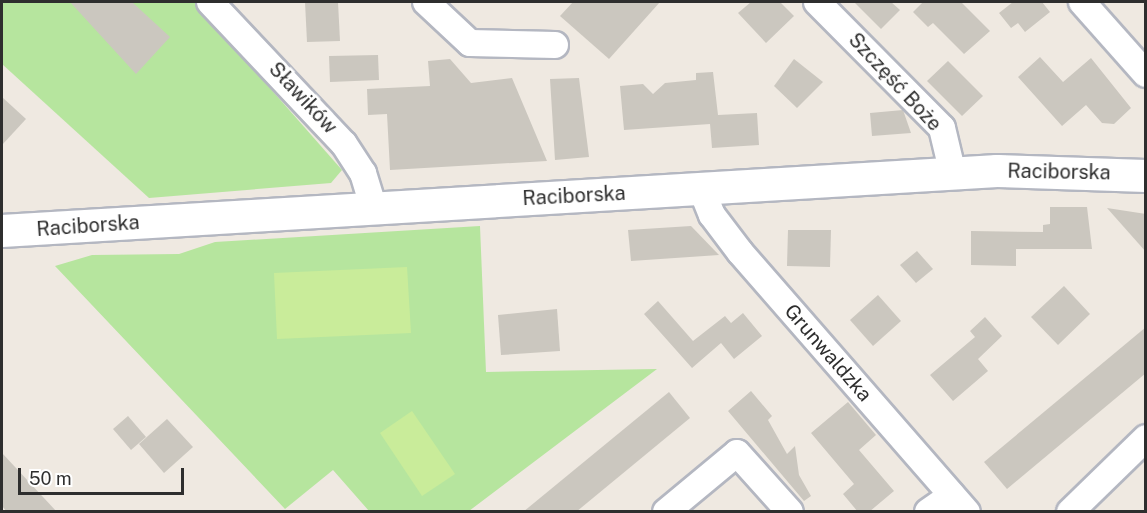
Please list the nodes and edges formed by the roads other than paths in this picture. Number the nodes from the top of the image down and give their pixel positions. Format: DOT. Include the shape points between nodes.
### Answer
graph roads {
  1 [pos="210,2"];
  2 [pos="426,2"];
  3 [pos="817,2"];
  4 [pos="1082,2"];
  5 [pos="555,45"];
  6 [pos="1146,74"];
  7 [pos="953,174"];
  8 [pos="1146,176"];
  9 [pos="701,188"];
  10 [pos="374,208"];
  11 [pos="2,231"];
  12 [pos="1146,438"];
  13 [pos="960,503"];
  14 [pos="666,512"];
  15 [pos="790,512"];
  16 [pos="928,512"];
  17 [pos="1070,512"];
  1 -- 10 [label="street, Sławików" via="344,144 363,173"];
  2 -- 5 [label="street" via="470,43"];
  3 -- 7 [label="street, Szczęść Boże" via="933,117 948,141"];
  4 -- 6 [label="street"];
  7 -- 8 [label="street, Raciborska" via="1046,169"];
  7 -- 9 [label="street, Raciborska"];
  9 -- 10 [label="street, Raciborska"];
  9 -- 13 [label="street, Grunwaldzka" via="733,244"];
  10 -- 11 [label="street, Raciborska"];
  12 -- 17 [label="street"];
  13 -- 16 [label="street"];
  14 -- 15 [label="street" via="737,453"];
}
